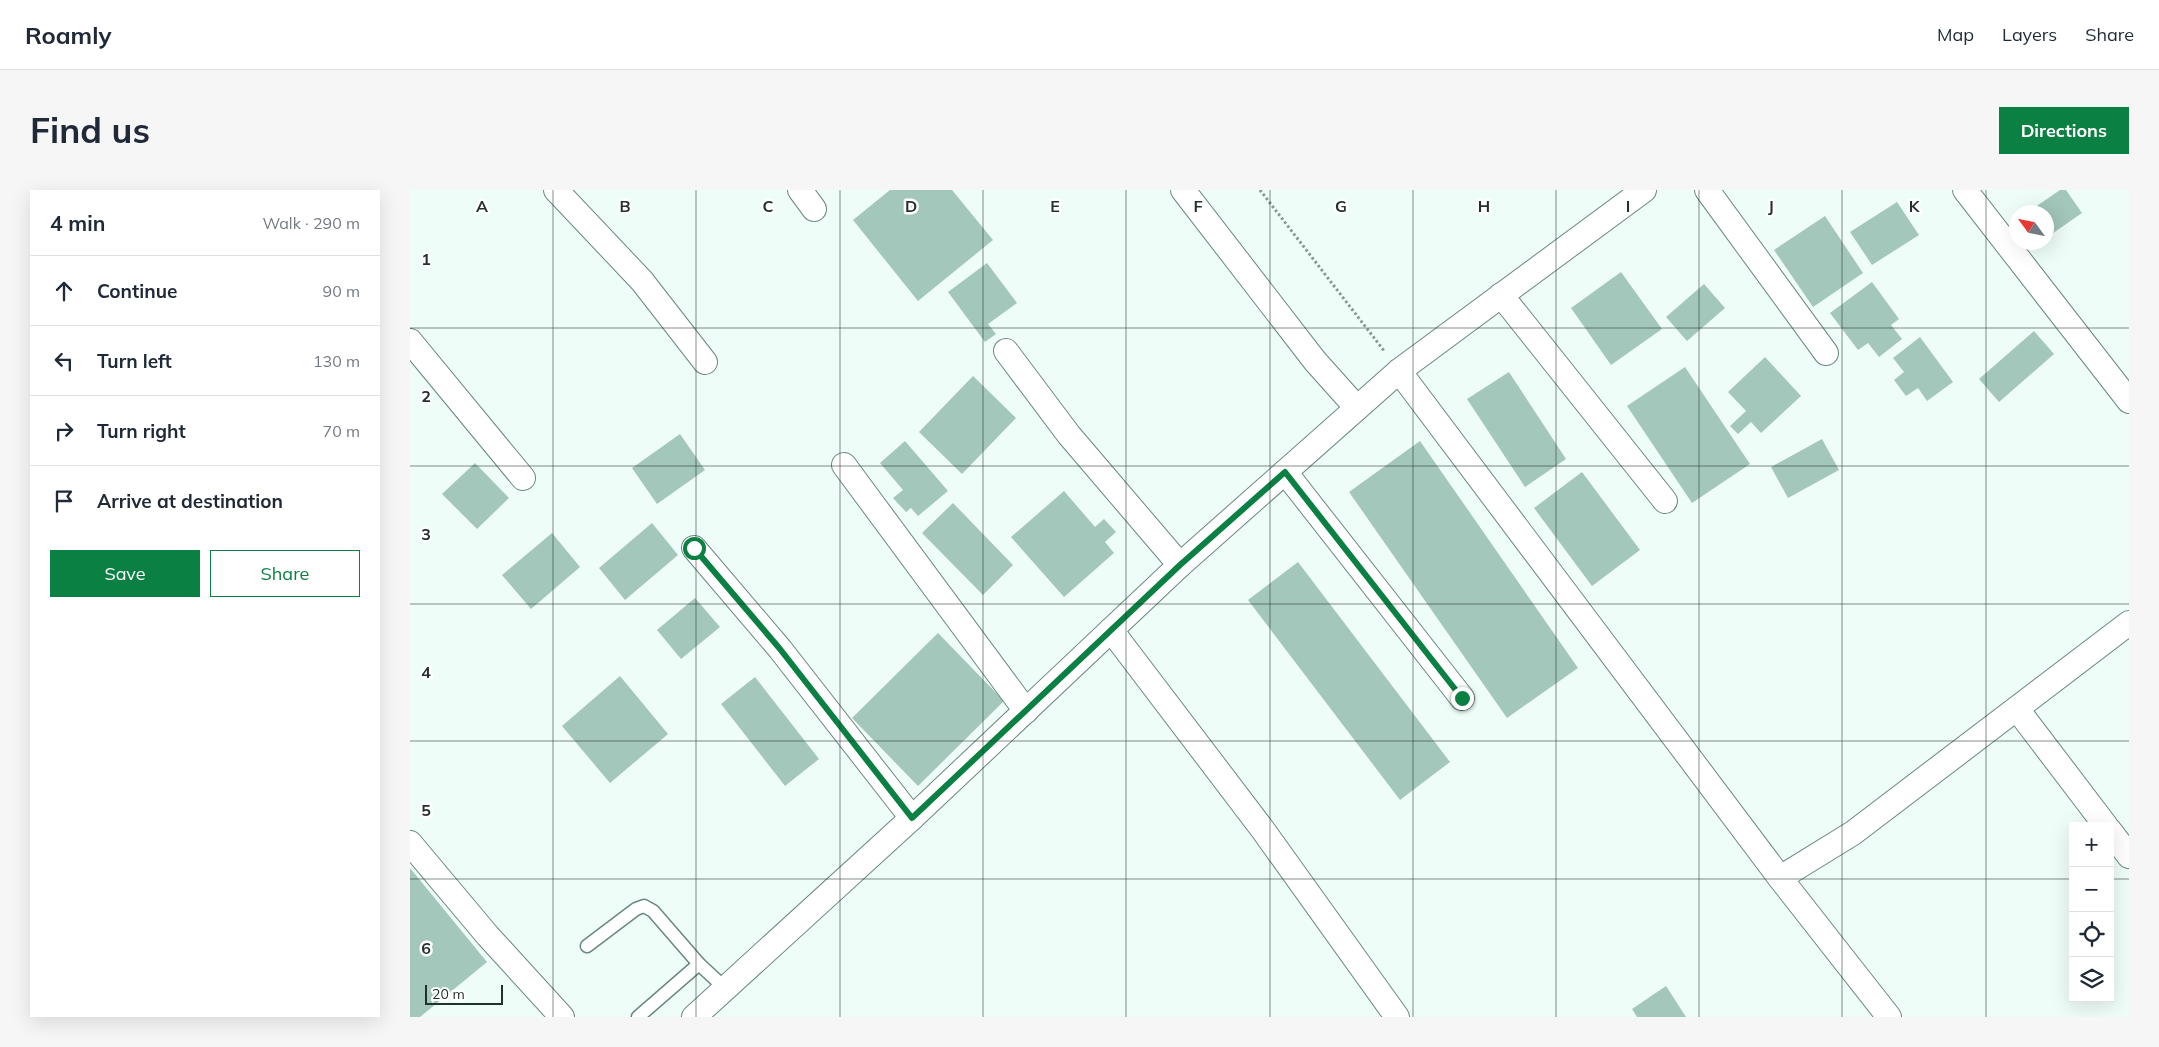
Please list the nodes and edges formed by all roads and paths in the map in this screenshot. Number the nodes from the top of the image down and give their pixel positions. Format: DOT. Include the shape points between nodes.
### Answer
graph roads {
  1 [pos="556,190"];
  2 [pos="800,190"];
  3 [pos="1183,190"];
  4 [pos="1260,190"];
  5 [pos="1644,190"];
  6 [pos="1707,190"];
  7 [pos="1965,190"];
  8 [pos="814,209"];
  9 [pos="1502,295"];
  10 [pos="410,341"];
  11 [pos="1006,351"];
  12 [pos="1826,352"];
  13 [pos="705,362"];
  14 [pos="1399,371"];
  15 [pos="2129,401"];
  16 [pos="1357,408"];
  17 [pos="844,465"];
  18 [pos="1285,472"];
  19 [pos="523,478"];
  20 [pos="1665,501"];
  21 [pos="694,548"];
  22 [pos="1180,565"];
  23 [pos="2129,623"];
  24 [pos="1111,630"];
  25 [pos="1462,698"];
  26 [pos="2017,709"];
  27 [pos="1026,711"];
  28 [pos="912,818"];
  29 [pos="2103,822"];
  30 [pos="2114,836"];
  31 [pos="410,843"];
  32 [pos="2129,856"];
  33 [pos="1780,878"];
  34 [pos="586,946"];
  35 [pos="699,964"];
  36 [pos="726,989"];
  37 [pos="562,1017"];
  38 [pos="638,1017"];
  39 [pos="694,1017"];
  40 [pos="1397,1017"];
  41 [pos="1888,1017"];
  1 -- 13 [label="street" via="642,281"];
  2 -- 8 [label="street"];
  3 -- 16 [label="street" via="1315,361"];
  4 -- 14 [label="path"];
  5 -- 9 [label="street"];
  6 -- 12 [label="street"];
  7 -- 15 [label="street"];
  9 -- 14 [label="street"];
  9 -- 20 [label="street"];
  10 -- 19 [label="street"];
  11 -- 22 [label="street" via="1069,435"];
  14 -- 16 [label="street"];
  14 -- 33 [label="street"];
  16 -- 18 [label="street"];
  17 -- 27 [label="street"];
  18 -- 22 [label="street"];
  18 -- 25 [label="street"];
  21 -- 28 [label="street" via="780,649"];
  22 -- 24 [label="street"];
  23 -- 26 [label="street"];
  24 -- 27 [label="street"];
  24 -- 40 [label="street" via="1263,830"];
  26 -- 29 [label="street"];
  26 -- 33 [label="street" via="1853,833"];
  27 -- 28 [label="street"];
  28 -- 36 [label="street"];
  30 -- 32 [label="street"];
  31 -- 37 [label="street"];
  33 -- 41 [label="street"];
  34 -- 35 [label="lane" via="644,906 665,923"];
  35 -- 36 [label="lane"];
  35 -- 38 [label="lane"];
  36 -- 39 [label="street"];
}
